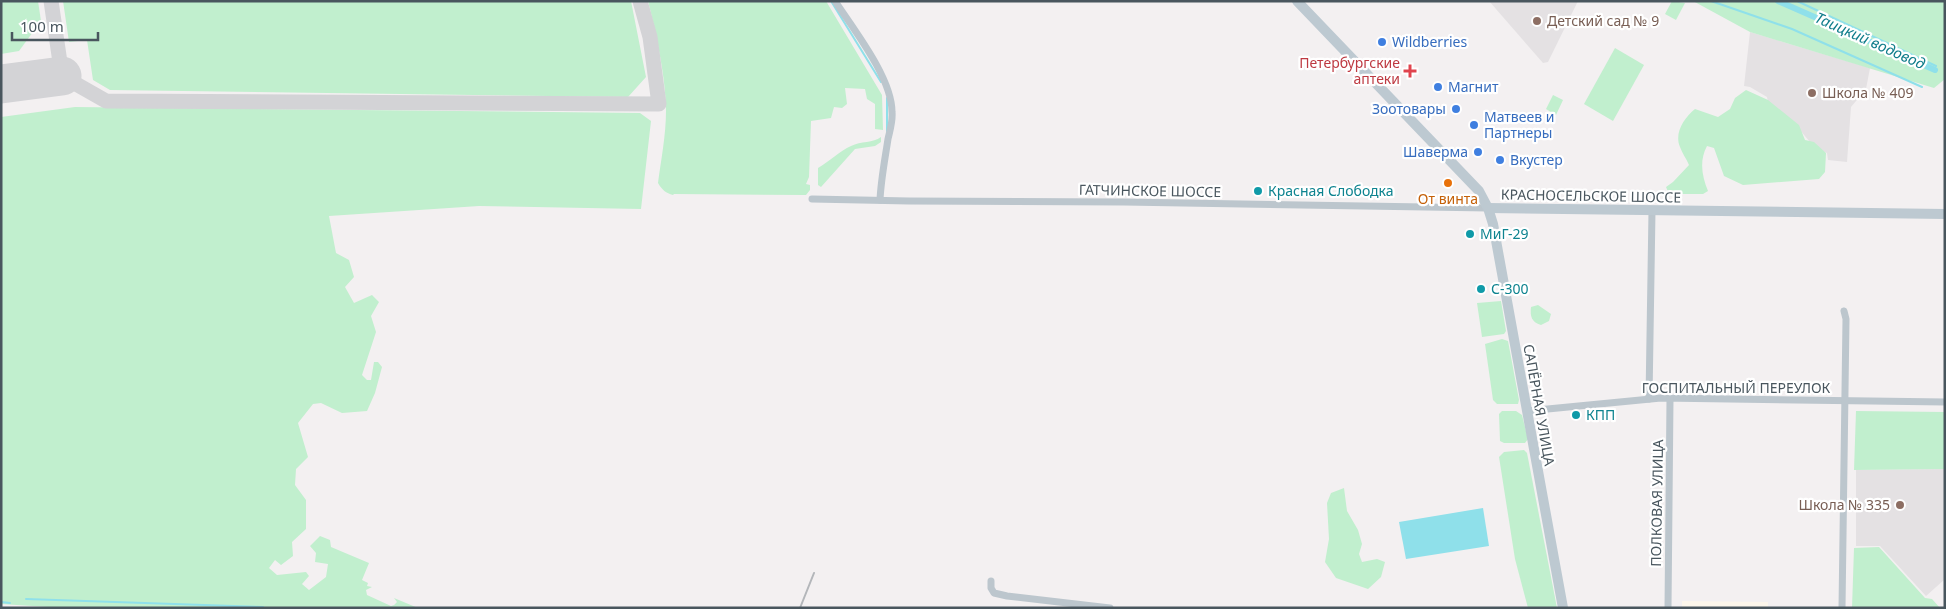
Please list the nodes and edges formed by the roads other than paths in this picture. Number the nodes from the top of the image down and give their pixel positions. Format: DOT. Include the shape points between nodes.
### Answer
graph roads {
  1 [pos="835,1"];
  2 [pos="1298,1"];
  3 [pos="812,199"];
  4 [pos="880,200"];
  5 [pos="1488,208"];
  6 [pos="1652,211"];
  7 [pos="1945,214"];
  8 [pos="1844,311"];
  9 [pos="1649,399"];
  10 [pos="1670,399"];
  11 [pos="1845,400"];
  12 [pos="1945,402"];
  13 [pos="1527,412"];
  14 [pos="991,581"];
  15 [pos="1110,608"];
  16 [pos="1563,608"];
  17 [pos="1668,608"];
  18 [pos="1842,608"];
  1 -- 4 [label="street" via="882,76 890,97 892,113"];
  2 -- 5 [label="main road, КРАСНОСЕЛЬСКОЕ ШОССЕ" via="1479,191"];
  3 -- 4 [label="street, ГАТЧИНСКОЕ ШОССЕ"];
  4 -- 5 [label="street, ГАТЧИНСКОЕ ШОССЕ"];
  5 -- 6 [label="main road, КРАСНОСЕЛЬСКОЕ ШОССЕ"];
  5 -- 13 [label="main road, САПЁРНАЯ УЛИЦА"];
  6 -- 7 [label="main road, КРАСНОСЕЛЬСКОЕ ШОССЕ"];
  6 -- 9 [label="street"];
  8 -- 11 [label="street"];
  9 -- 10 [label="street, ГОСПИТАЛЬНЫЙ ПЕРЕУЛОК"];
  9 -- 13 [label="street, ГОСПИТАЛЬНЫЙ ПЕРЕУЛОК"];
  10 -- 11 [label="street, ГОСПИТАЛЬНЫЙ ПЕРЕУЛОК"];
  10 -- 17 [label="street, ПОЛКОВАЯ УЛИЦА"];
  11 -- 12 [label="street, ГОСПИТАЛЬНЫЙ ПЕРЕУЛОК"];
  11 -- 18 [label="street"];
  13 -- 16 [label="main road, САПЁРНАЯ УЛИЦА"];
  14 -- 15 [label="street" via="994,593 1007,596"];
}
